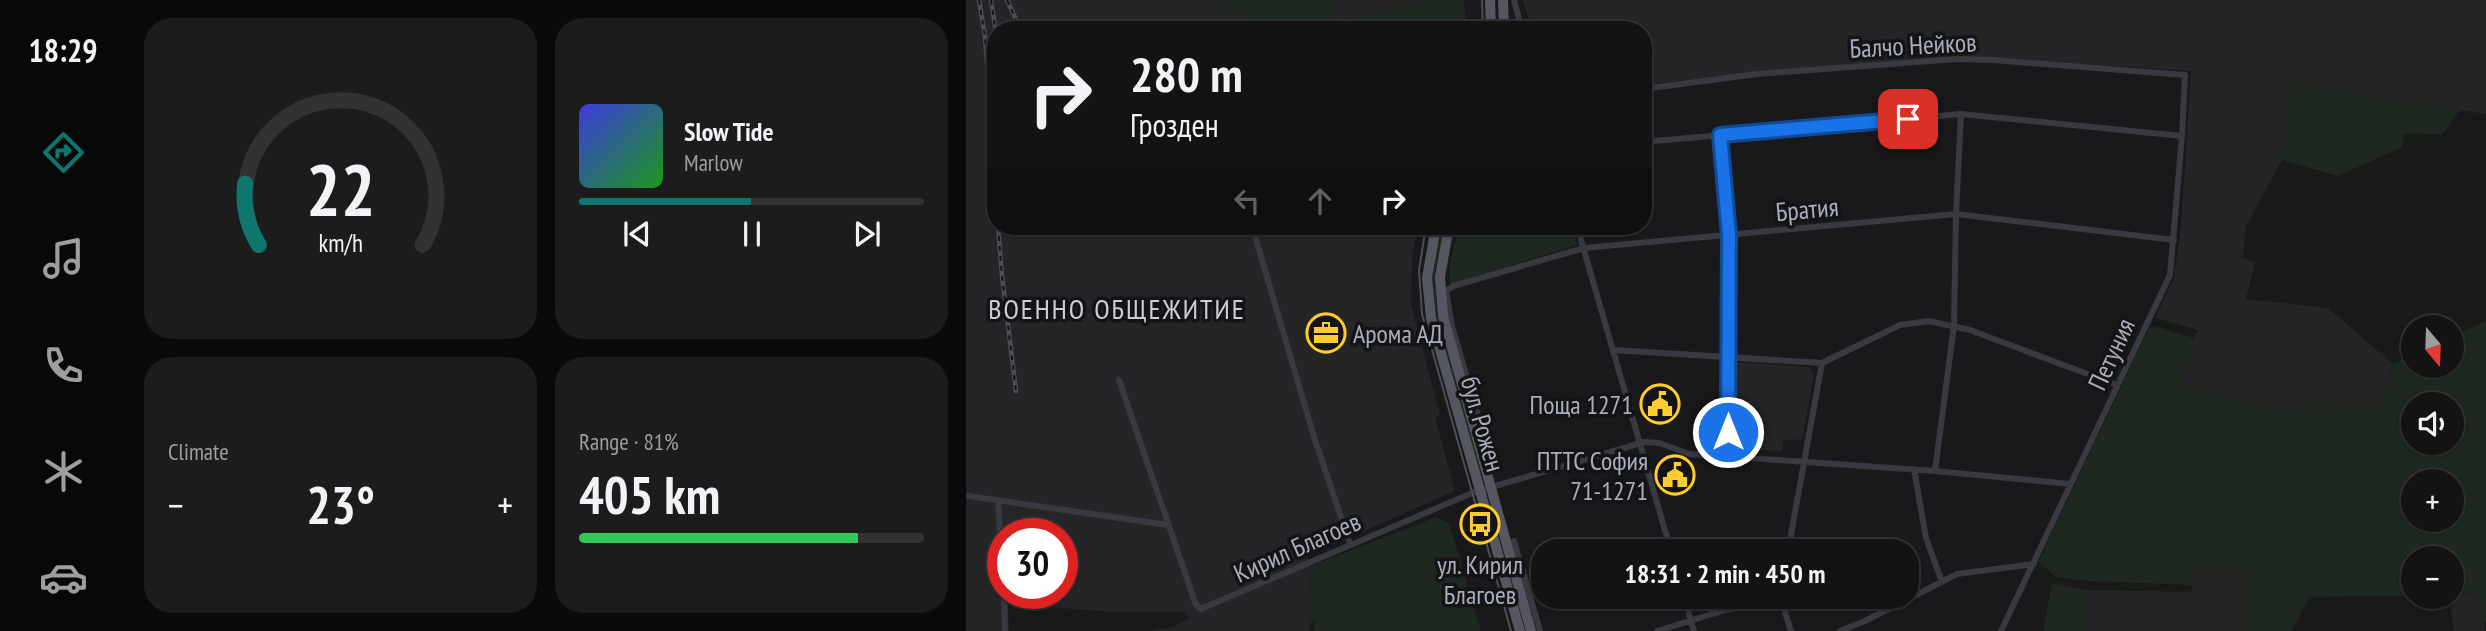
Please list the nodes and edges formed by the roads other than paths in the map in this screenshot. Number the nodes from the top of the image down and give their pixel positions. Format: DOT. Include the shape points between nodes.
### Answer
graph roads {
  1 [pos="1490,0"];
  2 [pos="1503,0"];
  3 [pos="1514,0"];
  4 [pos="1491,21"];
  5 [pos="1504,21"];
  6 [pos="1520,21"];
  7 [pos="2185,75"];
  8 [pos="1652,88"];
  9 [pos="1961,114"];
  10 [pos="1720,135"];
  11 [pos="2182,136"];
  12 [pos="1652,141"];
  13 [pos="1956,214"];
  14 [pos="1255,235"];
  15 [pos="1434,235"];
  16 [pos="1447,235"];
  17 [pos="1580,235"];
  18 [pos="1729,235"];
  19 [pos="2174,240"];
  20 [pos="1584,248"];
  21 [pos="1954,326"];
  22 [pos="1614,350"];
  23 [pos="1728,357"];
  24 [pos="1822,363"];
  25 [pos="1119,380"];
  26 [pos="2117,385"];
  27 [pos="1471,405"];
  28 [pos="1482,429"];
  29 [pos="1639,443"];
  30 [pos="1728,457"];
  31 [pos="1804,462"];
  32 [pos="1914,469"];
  33 [pos="1935,471"];
  34 [pos="2071,484"];
  35 [pos="1491,486"];
  36 [pos="1480,490"];
  37 [pos="968,496"];
  38 [pos="998,500"];
  39 [pos="999,518"];
  40 [pos="1168,525"];
  41 [pos="1667,539"];
  42 [pos="1790,539"];
  43 [pos="1514,541"];
  44 [pos="1350,544"];
  45 [pos="2034,564"];
  46 [pos="1518,571"];
  47 [pos="1942,582"];
  48 [pos="1004,609"];
  49 [pos="1688,609"];
  50 [pos="1736,609"];
  51 [pos="1784,609"];
  52 [pos="1691,621"];
  53 [pos="1865,621"];
  54 [pos="1005,631"];
  55 [pos="1520,631"];
  56 [pos="1531,631"];
  57 [pos="1540,631"];
  58 [pos="1657,631"];
  59 [pos="1694,631"];
  60 [pos="1791,631"];
  61 [pos="1840,631"];
  62 [pos="1870,631"];
  63 [pos="2001,631"];
  1 -- 4 [label="main road"];
  2 -- 5 [label="main road"];
  3 -- 6 [label="street"];
  7 -- 8 [label="street, Балчо Нейков" via="1957,59 1757,74"];
  7 -- 11 [label="street, Петуния"];
  9 -- 10 [label="street"];
  9 -- 11 [label="street"];
  9 -- 13 [label="street"];
  10 -- 12 [label="street"];
  10 -- 18 [label="street"];
  11 -- 19 [label="street, Петуния"];
  13 -- 18 [label="street, Братия"];
  13 -- 19 [label="street, Братия"];
  13 -- 21 [label="street"];
  14 -- 44 [label="street"];
  15 -- 36 [label="main road, бул. Рожен" via="1427,270 1429,308"];
  16 -- 27 [label="main road, бул. Рожен" via="1439,290 1447,335"];
  17 -- 20 [label="street"];
  18 -- 20 [label="street, Братия"];
  18 -- 23 [label="street"];
  19 -- 26 [label="street, Петуния" via="2169,279"];
  20 -- 22 [label="street"];
  20 -- 27 [label="street, Братия" via="1448,288 1446,296"];
  21 -- 24 [label="street" via="1911,322"];
  21 -- 26 [label="street"];
  21 -- 33 [label="street"];
  22 -- 23 [label="street"];
  22 -- 29 [label="street"];
  23 -- 24 [label="street"];
  23 -- 30 [label="street"];
  24 -- 31 [label="street"];
  25 -- 40 [label="street, Кирил Благоев"];
  26 -- 34 [label="street, Петуния"];
  27 -- 28 [label="street"];
  27 -- 35 [label="main road, бул. Рожен"];
  29 -- 30 [label="street"];
  29 -- 35 [label="street, Кирил Благоев"];
  29 -- 41 [label="street"];
  30 -- 31 [label="street"];
  31 -- 32 [label="street"];
  31 -- 42 [label="street"];
  32 -- 33 [label="street"];
  32 -- 47 [label="street" via="1926,538"];
  33 -- 34 [label="street"];
  34 -- 45 [label="street, Петуния"];
  35 -- 36 [label="street, Кирил Благоев"];
  35 -- 46 [label="main road, бул. Рожен"];
  36 -- 44 [label="street, Кирил Благоев"];
  36 -- 55 [label="main road, бул. Рожен"];
  37 -- 38 [label="street"];
  38 -- 39 [label="street"];
  38 -- 40 [label="street"];
  40 -- 44 [label="street, Кирил Благоев" via="1196,606 1202,609"];
  43 -- 46 [label="street"];
  45 -- 47 [label="street" via="1965,571"];
  45 -- 63 [label="street, Петуния"];
  46 -- 56 [label="main road, бул. Рожен"];
  46 -- 57 [label="street"];
  47 -- 53 [label="street"];
  48 -- 54 [label="street"];
  49 -- 52 [label="street"];
  50 -- 52 [label="street"];
  51 -- 60 [label="street"];
  52 -- 58 [label="street"];
  52 -- 59 [label="street"];
  53 -- 61 [label="street"];
  53 -- 62 [label="street"];
}
